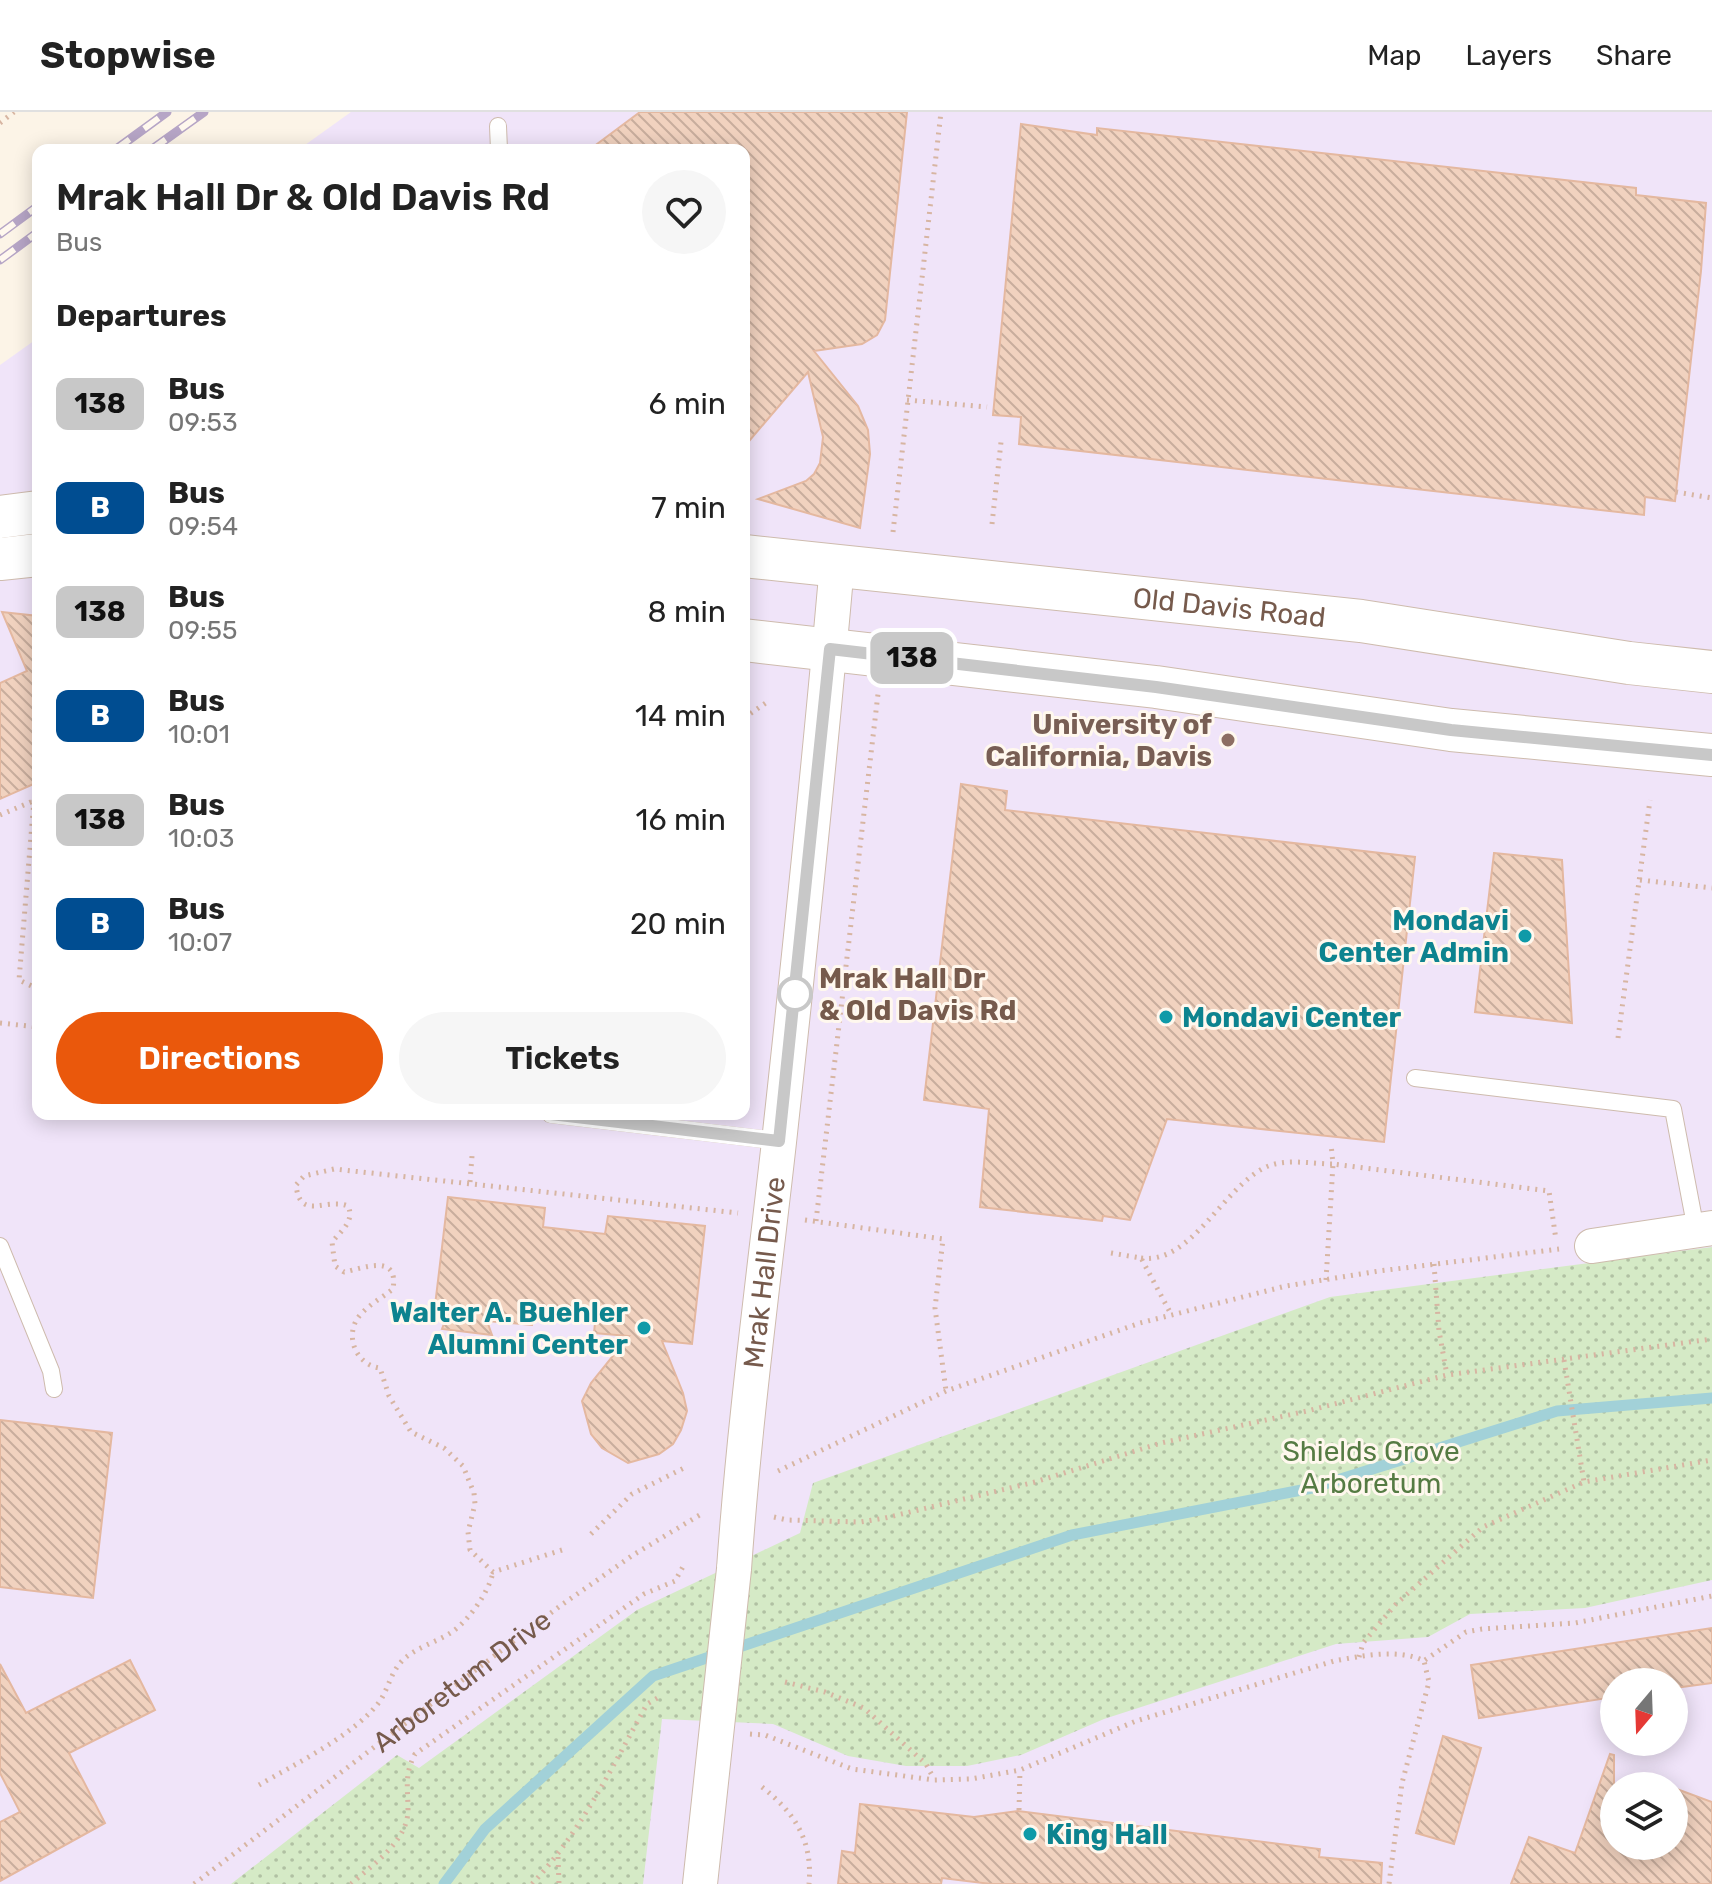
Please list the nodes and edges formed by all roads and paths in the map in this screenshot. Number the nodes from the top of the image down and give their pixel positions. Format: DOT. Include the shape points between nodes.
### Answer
graph roads {
  1 [pos="14,112"];
  2 [pos="941,112"];
  3 [pos="0,123"];
  4 [pos="498,126"];
  5 [pos="499,144"];
  6 [pos="907,400"];
  7 [pos="987,407"];
  8 [pos="1001,442"];
  9 [pos="1676,492"];
  10 [pos="1712,498"];
  11 [pos="32,513"];
  12 [pos="0,517"];
  13 [pos="992,524"];
  14 [pos="892,539"];
  15 [pos="32,556"];
  16 [pos="750,557"];
  17 [pos="0,559"];
  18 [pos="837,565"];
  19 [pos="750,641"];
  20 [pos="830,649"];
  21 [pos="1712,672"];
  22 [pos="879,685"];
  23 [pos="770,700"];
  24 [pos="750,714"];
  25 [pos="1712,755"];
  26 [pos="1650,800"];
  27 [pos="32,801"];
  28 [pos="0,815"];
  29 [pos="32,842"];
  30 [pos="1640,880"];
  31 [pos="1712,888"];
  32 [pos="32,986"];
  33 [pos="0,1023"];
  34 [pos="32,1026"];
  35 [pos="1618,1038"];
  36 [pos="1415,1078"];
  37 [pos="601,1120"];
  38 [pos="779,1141"];
  39 [pos="1331,1144"];
  40 [pos="472,1156"];
  41 [pos="1333,1164"];
  42 [pos="470,1182"];
  43 [pos="744,1213"];
  44 [pos="792,1219"];
  45 [pos="816,1221"];
  46 [pos="1704,1229"];
  47 [pos="0,1246"];
  48 [pos="1592,1246"];
  49 [pos="1557,1249"];
  50 [pos="1111,1253"];
  51 [pos="1141,1258"];
  52 [pos="1434,1264"];
  53 [pos="1326,1280"];
  54 [pos="1171,1314"];
  55 [pos="1712,1339"];
  56 [pos="1564,1360"];
  57 [pos="1447,1375"];
  58 [pos="54,1389"];
  59 [pos="946,1391"];
  60 [pos="1712,1460"];
  61 [pos="688,1466"];
  62 [pos="1584,1482"];
  63 [pos="739,1493"];
  64 [pos="774,1517"];
  65 [pos="591,1534"];
  66 [pos="562,1550"];
  67 [pos="685,1563"];
  68 [pos="493,1572"];
  69 [pos="1712,1596"];
  70 [pos="1359,1657"];
  71 [pos="1424,1661"];
  72 [pos="785,1682"];
  73 [pos="661,1696"];
  74 [pos="718,1720"];
  75 [pos="1020,1770"];
  76 [pos="934,1780"];
  77 [pos="259,1785"];
  78 [pos="762,1787"];
  79 [pos="1019,1810"];
  80 [pos="558,1857"];
  81 [pos="194,1884"];
  82 [pos="351,1884"];
  83 [pos="532,1884"];
  84 [pos="559,1884"];
  85 [pos="700,1884"];
  86 [pos="809,1884"];
  87 [pos="1389,1884"];
  1 -- 3 [label="path"];
  2 -- 6 [label="path"];
  4 -- 5 [label="lane"];
  6 -- 7 [label="path"];
  6 -- 14 [label="path"];
  8 -- 13 [label="path"];
  9 -- 10 [label="path"];
  11 -- 12 [label="street"];
  15 -- 17 [label="street"];
  16 -- 18 [label="street, Old Davis Road"];
  18 -- 20 [label="street, Mrak Hall Drive"];
  18 -- 21 [label="street, Old Davis Road" via="1361,621"];
  19 -- 20 [label="street"];
  20 -- 25 [label="street" via="1156,687 1451,730"];
  20 -- 38 [label="street, Mrak Hall Drive"];
  22 -- 45 [label="path"];
  23 -- 24 [label="path"];
  26 -- 30 [label="path"];
  27 -- 28 [label="path"];
  29 -- 32 [label="path" via="19,980"];
  30 -- 31 [label="path"];
  30 -- 35 [label="path"];
  33 -- 34 [label="path"];
  36 -- 46 [label="lane" via="1673,1109"];
  37 -- 38 [label="lane"];
  38 -- 63 [label="street, Mrak Hall Drive"];
  39 -- 41 [label="path"];
  40 -- 42 [label="path"];
  41 -- 49 [label="path" via="1549,1191"];
  41 -- 51 [label="path" via="1267,1166 1244,1179 1189,1239 1157,1260"];
  41 -- 53 [label="path"];
  42 -- 43 [label="path"];
  42 -- 68 [label="path" via="334,1169 304,1176 296,1185 303,1204 348,1206 349,1222 332,1242 335,1266 344,1272 386,1266 392,1273 393,1289 359,1316 353,1348 370,1367 380,1368 389,1396 411,1432 444,1448 463,1466 475,1504 470,1550"];
  44 -- 45 [label="path"];
  45 -- 59 [label="path" via="943,1239 935,1308"];
  46 -- 48 [label="street"];
  47 -- 58 [label="lane"];
  48 -- 49 [label="path, Arboretum Drive"];
  49 -- 52 [label="path, Arboretum Drive"];
  50 -- 51 [label="path"];
  51 -- 54 [label="path"];
  52 -- 53 [label="path, Arboretum Drive"];
  52 -- 57 [label="path"];
  53 -- 54 [label="path, Arboretum Drive"];
  54 -- 59 [label="path, Arboretum Drive"];
  55 -- 56 [label="path"];
  56 -- 57 [label="path"];
  56 -- 62 [label="path"];
  57 -- 64 [label="path" via="1161,1443 1035,1482 885,1518 860,1522"];
  59 -- 63 [label="path, Arboretum Drive"];
  60 -- 62 [label="path"];
  61 -- 65 [label="path" via="632,1494"];
  62 -- 70 [label="path" via="1483,1527 1396,1604 1363,1643"];
  63 -- 74 [label="street, Mrak Hall Drive, bridge"];
  63 -- 81 [label="path, Arboretum Drive" via="633,1555 560,1606"];
  66 -- 68 [label="path"];
  67 -- 82 [label="path" via="675,1581 644,1594 415,1754 405,1783 406,1824"];
  68 -- 77 [label="path" via="490,1585 454,1631 406,1657 364,1718"];
  69 -- 71 [label="path" via="1575,1623 1466,1632"];
  70 -- 71 [label="path" via="1405,1654"];
  70 -- 75 [label="path" via="1136,1721"];
  71 -- 87 [label="path" via="1429,1682 1402,1783"];
  72 -- 76 [label="path" via="864,1708 926,1764"];
  73 -- 80 [label="path" via="647,1704"];
  74 -- 76 [label="path" via="852,1769"];
  74 -- 85 [label="street, Mrak Hall Drive"];
  75 -- 76 [label="path"];
  75 -- 79 [label="path"];
  78 -- 86 [label="path" via="799,1825 810,1857"];
  80 -- 83 [label="path"];
  80 -- 84 [label="path"];
}
